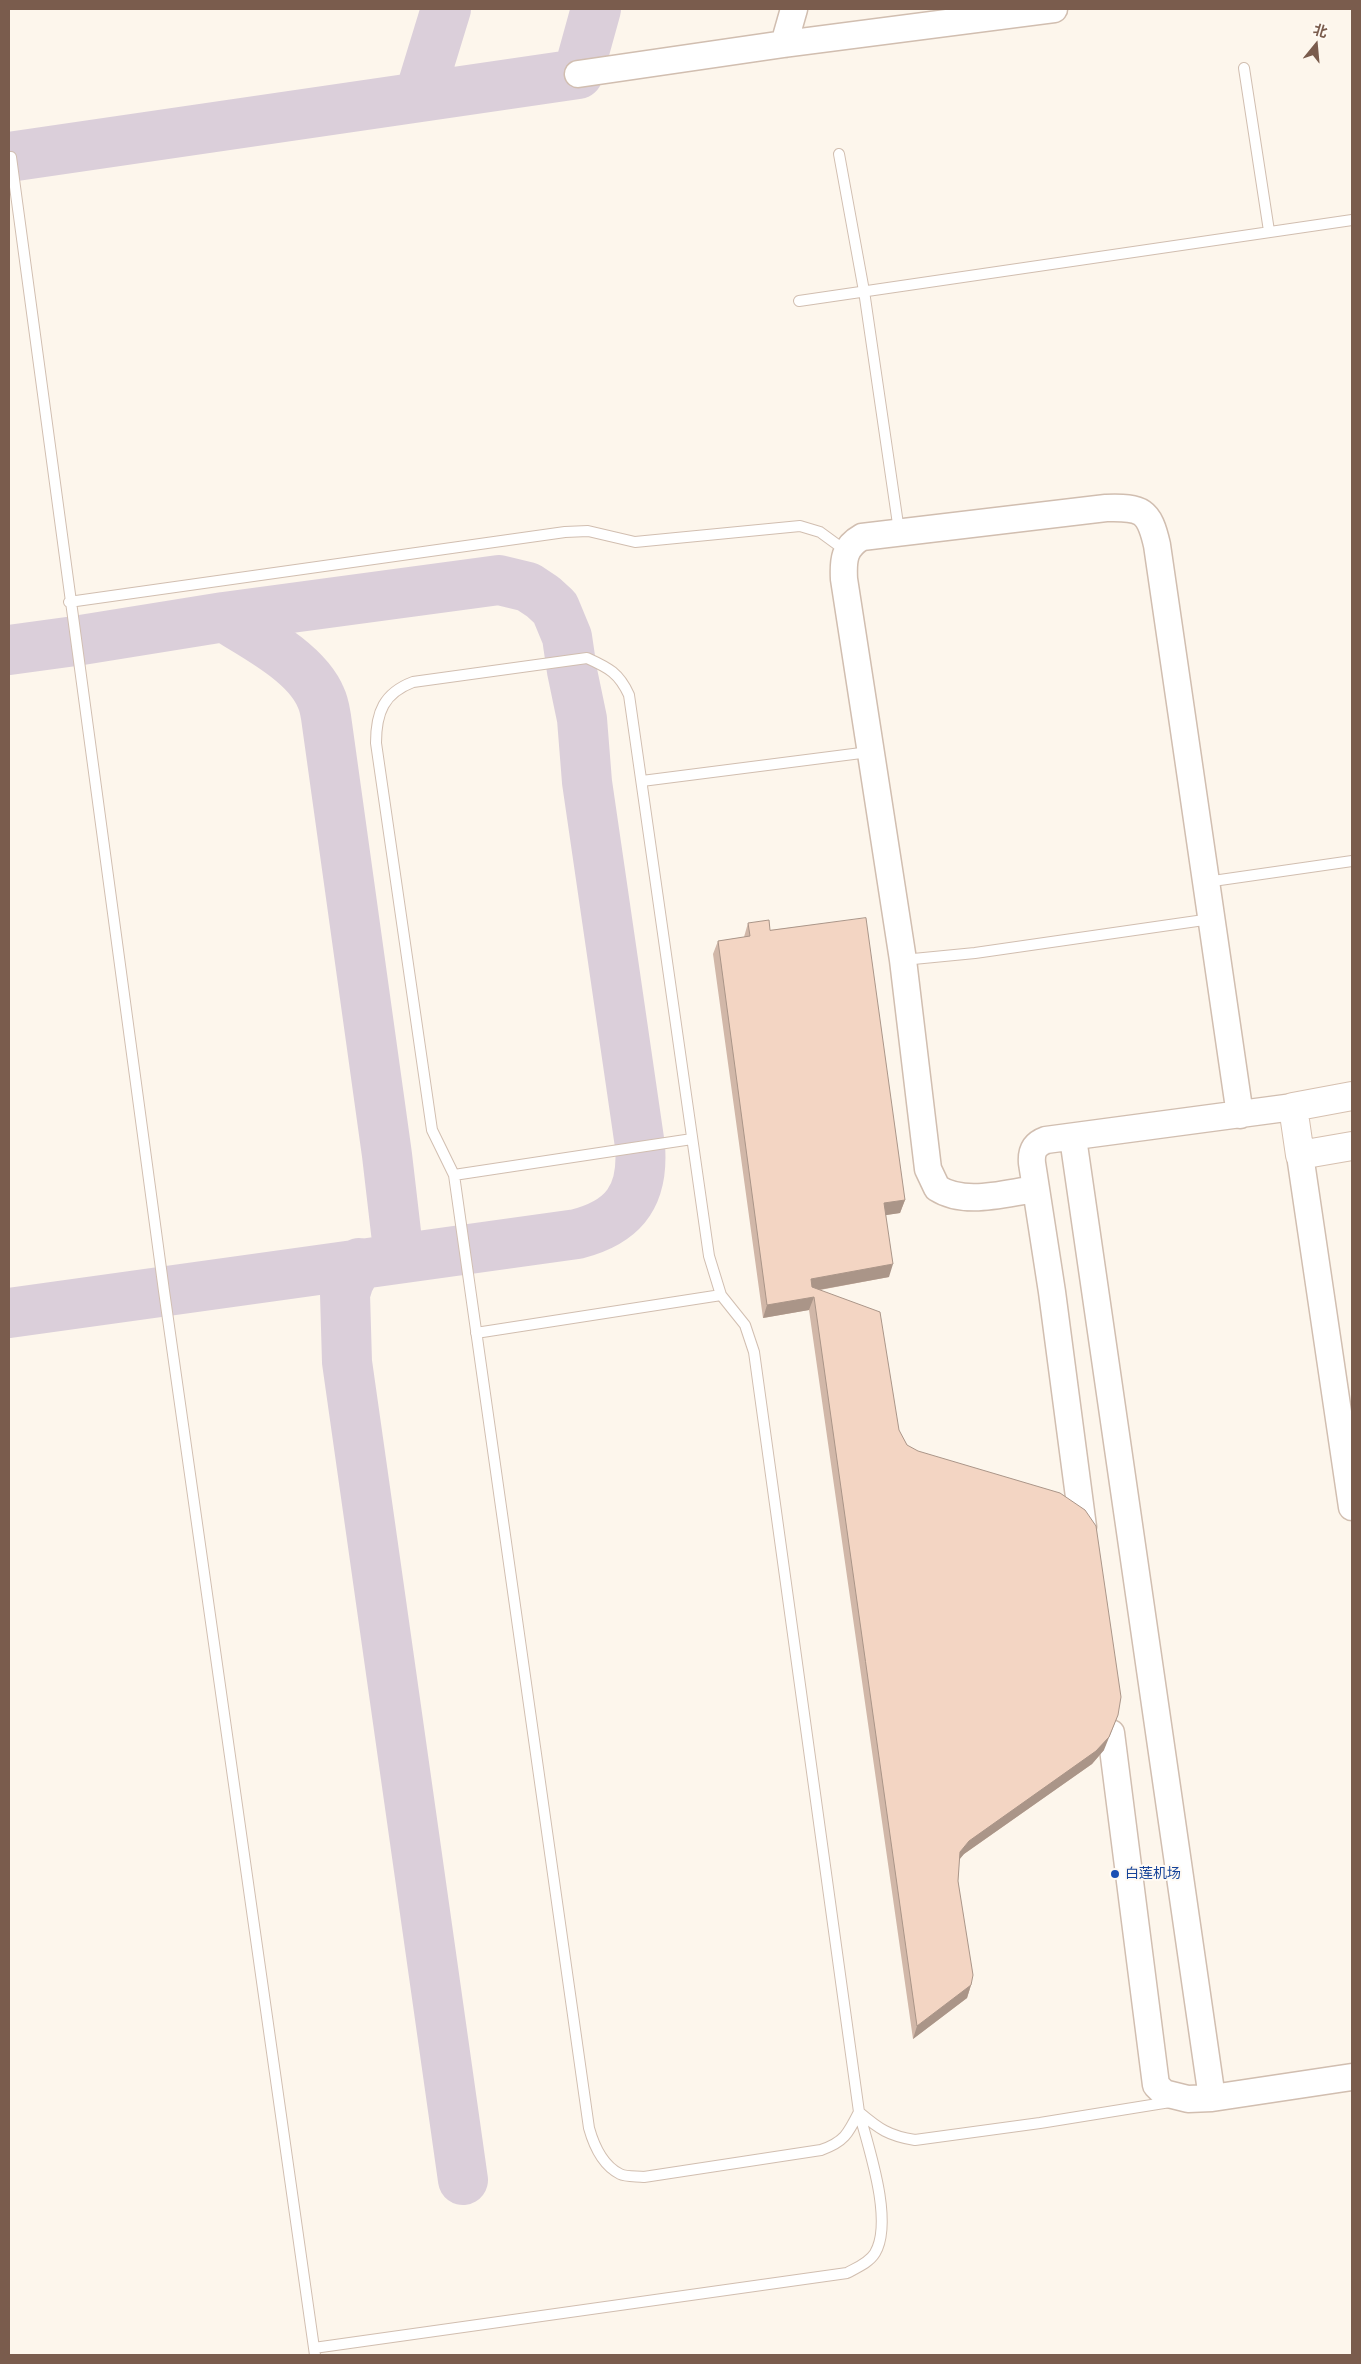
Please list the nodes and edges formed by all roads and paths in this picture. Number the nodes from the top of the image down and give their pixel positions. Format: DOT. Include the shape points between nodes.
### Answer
graph roads {
  1 [pos="794,9"];
  2 [pos="1054,9"];
  3 [pos="784,44"];
  4 [pos="1244,68"];
  5 [pos="578,74"];
  6 [pos="839,154"];
  7 [pos="11,157"];
  8 [pos="1352,220"];
  9 [pos="1269,231"];
  10 [pos="864,291"];
  11 [pos="799,301"];
  12 [pos="899,532"];
  13 [pos="846,552"];
  14 [pos="69,602"];
  15 [pos="872,752"];
  16 [pos="642,781"];
  17 [pos="1352,861"];
  18 [pos="1205,882"];
  19 [pos="1212,919"];
  20 [pos="903,960"];
  21 [pos="1352,1096"];
  22 [pos="1293,1107"];
  23 [pos="1240,1115"];
  24 [pos="1073,1138"];
  25 [pos="692,1139"];
  26 [pos="1352,1146"];
  27 [pos="1300,1155"];
  28 [pos="454,1175"];
  29 [pos="1036,1189"];
  30 [pos="721,1295"];
  31 [pos="476,1333"];
  32 [pos="1352,1507"];
  33 [pos="1083,1527"];
  34 [pos="1111,1733"];
  35 [pos="1352,2077"];
  36 [pos="1200,2099"];
  37 [pos="859,2112"];
  38 [pos="314,2352"];
  1 -- 3 [label="street"];
  2 -- 3 [label="street"];
  3 -- 5 [label="street"];
  4 -- 9 [label="lane"];
  6 -- 10 [label="lane"];
  7 -- 14 [label="lane"];
  8 -- 9 [label="lane"];
  9 -- 10 [label="lane"];
  10 -- 11 [label="lane"];
  10 -- 12 [label="lane"];
  12 -- 13 [label="street" via="862,537 852,542"];
  12 -- 18 [label="street" via="1106,508 1134,509 1147,517 1157,545"];
  13 -- 14 [label="lane" via="820,532 800,526 635,542 588,532 564,532"];
  13 -- 15 [label="street" via="844,580"];
  14 -- 38 [label="lane"];
  15 -- 16 [label="lane"];
  15 -- 20 [label="street"];
  16 -- 25 [label="lane"];
  16 -- 28 [label="lane" via="629,695 622,679 607,667 587,658 413,682 397,688 384,702 376,725 376,742 430,1120 435,1138"];
  17 -- 18 [label="lane"];
  18 -- 19 [label="street"];
  19 -- 20 [label="lane" via="975,953"];
  19 -- 23 [label="street"];
  20 -- 29 [label="street" via="932,1181 937,1188 955,1196 977,1197"];
  21 -- 22 [label="main road"];
  22 -- 23 [label="street"];
  22 -- 27 [label="main road"];
  23 -- 24 [label="street"];
  24 -- 29 [label="street" via="1046,1140 1036,1146 1032,1157"];
  24 -- 36 [label="street"];
  25 -- 28 [label="lane"];
  25 -- 30 [label="lane" via="709,1256"];
  26 -- 27 [label="main road"];
  27 -- 32 [label="street"];
  28 -- 31 [label="lane"];
  29 -- 33 [label="street"];
  30 -- 31 [label="lane"];
  30 -- 37 [label="lane" via="745,1325 754,1352"];
  31 -- 37 [label="lane" via="586,2109 594,2146 605,2162 620,2174 644,2178 822,2150 838,2144 849,2132"];
  34 -- 36 [label="street" via="1156,2085 1164,2093"];
  35 -- 36 [label="street"];
  36 -- 37 [label="lane" via="915,2140 880,2130"];
  37 -- 38 [label="lane" via="875,2170 882,2222 875,2254 847,2273"];
}
